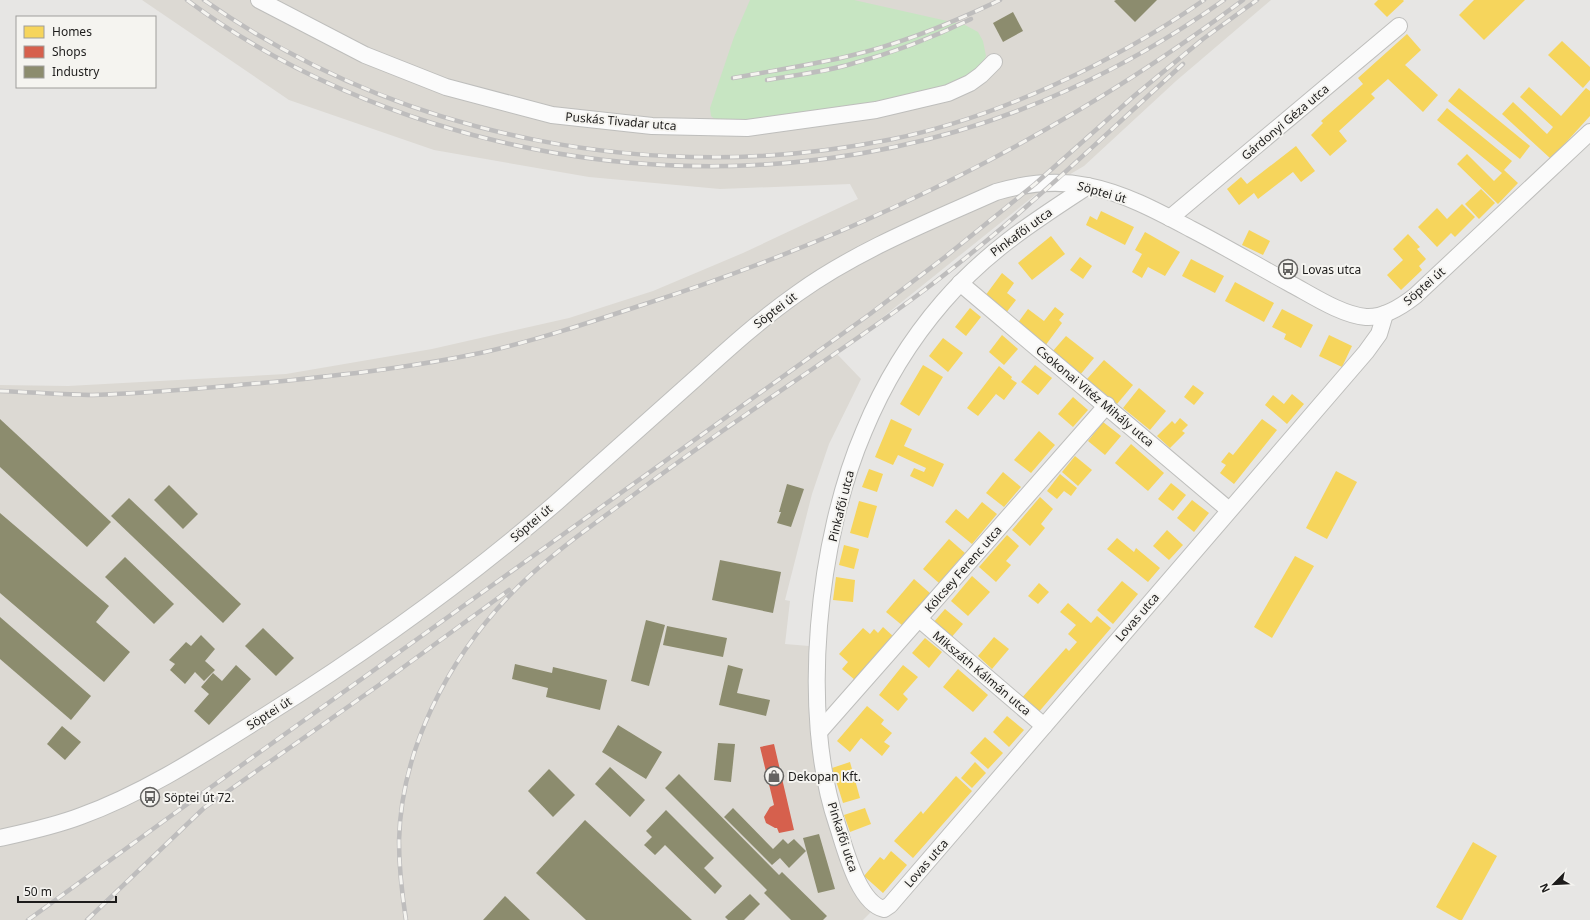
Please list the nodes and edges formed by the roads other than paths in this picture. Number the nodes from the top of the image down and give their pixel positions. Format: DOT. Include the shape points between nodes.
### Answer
graph roads {
  1 [pos="259,0"];
  2 [pos="1399,26"];
  3 [pos="994,62"];
  4 [pos="1590,132"];
  5 [pos="1088,186"];
  6 [pos="1170,218"];
  7 [pos="960,283"];
  8 [pos="1385,314"];
  9 [pos="1107,405"];
  10 [pos="1230,510"];
  11 [pos="919,619"];
  12 [pos="1044,726"];
  13 [pos="819,732"];
  14 [pos="0,838"];
  15 [pos="878,908"];
  1 -- 3 [label="street, Puskás Tivadar utca" via="365,55 446,87 552,115 652,126 747,128 876,110 948,93 970,83"];
  2 -- 6 [label="street, Gárdonyi Géza utca"];
  4 -- 8 [label="street, Söptei út" via="1415,296"];
  5 -- 6 [label="street, Söptei út" via="1117,194"];
  5 -- 7 [label="street, Pinkafői utca" via="1022,228"];
  5 -- 14 [label="street, Söptei út" via="1053,182 996,192 826,274 751,328 497,552 447,592 353,659 228,739 120,800 80,817 36,831"];
  6 -- 8 [label="street, Söptei út" via="1323,301 1366,317"];
  7 -- 9 [label="street, Csokonai Vitéz Mihály utca"];
  7 -- 13 [label="street, Pinkafői utca" via="942,303 899,364 867,423 854,457 834,528 825,580 816,659"];
  8 -- 10 [label="street, Lovas utca" via="1379,334 1366,352"];
  9 -- 10 [label="street, Csokonai Vitéz Mihály utca"];
  9 -- 11 [label="street, Kölcsey Ferenc utca"];
  10 -- 12 [label="street, Lovas utca"];
  11 -- 12 [label="street, Mikszáth Kálmán utca"];
  11 -- 13 [label="street, Kölcsey Ferenc utca"];
  12 -- 15 [label="street, Lovas utca" via="890,905 884,909"];
  13 -- 15 [label="street, Pinkafői utca" via="832,808 861,889"];
}
